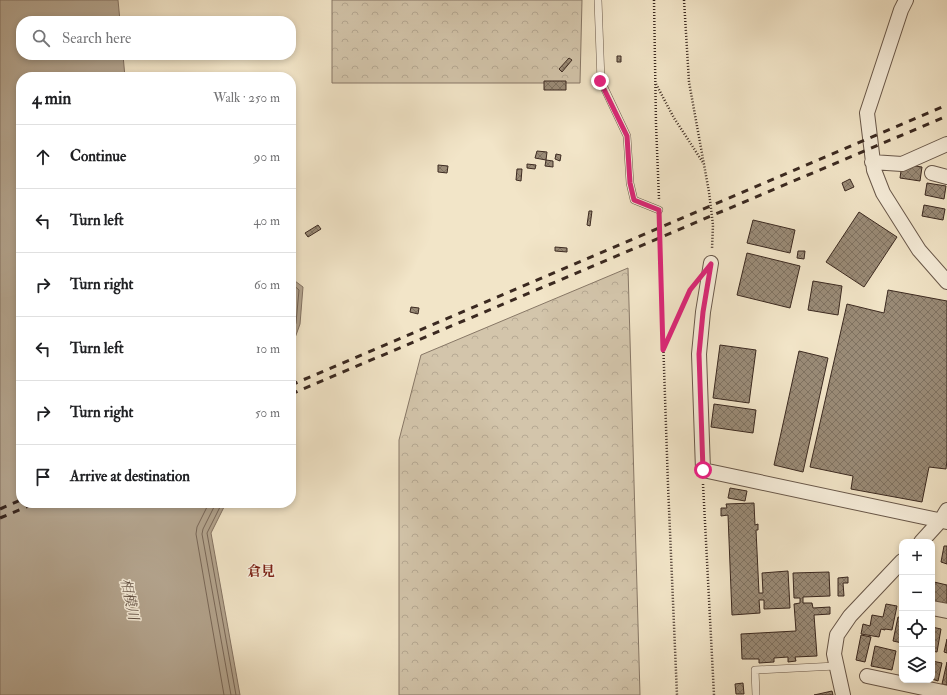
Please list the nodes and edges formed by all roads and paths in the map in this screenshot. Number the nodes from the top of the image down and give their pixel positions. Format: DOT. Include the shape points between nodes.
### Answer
graph roads {
  1 [pos="598,0"];
  2 [pos="654,0"];
  3 [pos="684,0"];
  4 [pos="906,0"];
  5 [pos="656,84"];
  6 [pos="947,144"];
  7 [pos="872,162"];
  8 [pos="704,165"];
  9 [pos="932,173"];
  10 [pos="947,177"];
  11 [pos="659,210"];
  12 [pos="711,264"];
  13 [pos="947,282"];
  14 [pos="694,285"];
  15 [pos="663,350"];
  16 [pos="703,470"];
  17 [pos="945,517"];
  18 [pos="924,539"];
  19 [pos="899,565"];
  20 [pos="935,609"];
  21 [pos="947,611"];
  22 [pos="836,666"];
  23 [pos="867,676"];
  24 [pos="908,690"];
  25 [pos="947,693"];
  26 [pos="677,695"];
  27 [pos="714,695"];
  28 [pos="756,695"];
  29 [pos="843,695"];
  1 -- 11 [label="lane" via="600,81 627,136 630,183 634,200"];
  2 -- 5 [label="path"];
  3 -- 8 [label="path" via="689,82"];
  4 -- 7 [label="street" via="867,113"];
  5 -- 8 [label="path"];
  5 -- 11 [label="path"];
  6 -- 7 [label="street" via="902,164"];
  7 -- 13 [label="street" via="883,193 896,214 919,250"];
  8 -- 12 [label="path" via="713,226"];
  9 -- 10 [label="street"];
  11 -- 15 [label="path"];
  12 -- 16 [label="street" via="699,354"];
  14 -- 15 [label="path"];
  15 -- 26 [label="path"];
  16 -- 17 [label="street"];
  16 -- 27 [label="path"];
  17 -- 18 [label="street"];
  19 -- 22 [label="street" via="850,616 837,635 834,654"];
  20 -- 21 [label="street"];
  22 -- 28 [label="lane" via="755,670"];
  22 -- 29 [label="street"];
  23 -- 24 [label="street"];
  24 -- 25 [label="street"];
}
